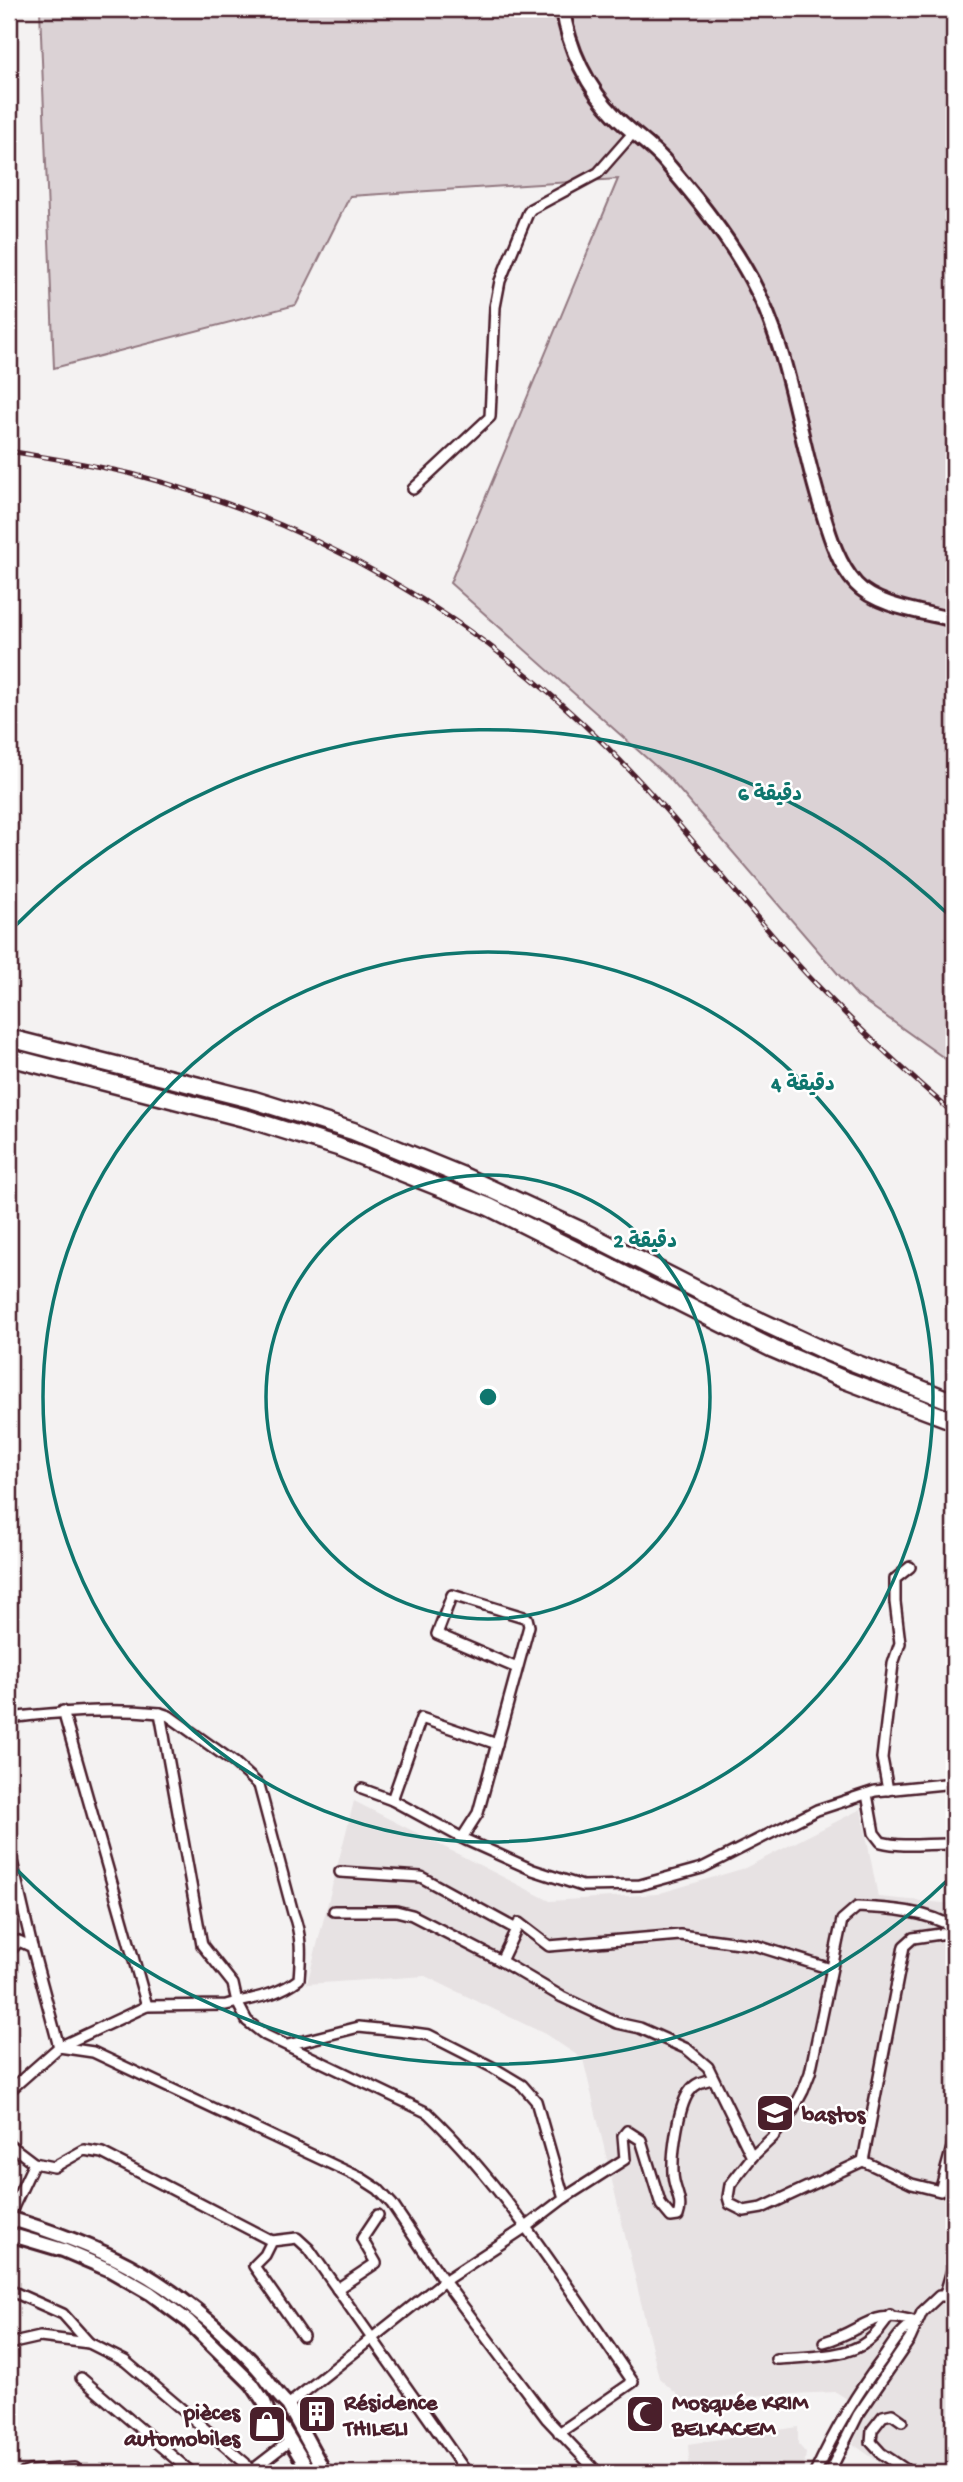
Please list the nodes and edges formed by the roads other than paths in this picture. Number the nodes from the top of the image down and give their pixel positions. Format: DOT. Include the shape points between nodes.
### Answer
graph roads {
  1 [pos="563,9"];
  2 [pos="634,132"];
  3 [pos="413,489"];
  4 [pos="954,621"];
  5 [pos="9,1038"];
  6 [pos="9,1057"];
  7 [pos="954,1402"];
  8 [pos="954,1421"];
  9 [pos="910,1567"];
  10 [pos="517,1668"];
  11 [pos="63,1711"];
  12 [pos="160,1713"];
  13 [pos="9,1718"];
  14 [pos="497,1744"];
  15 [pos="954,1783"];
  16 [pos="362,1789"];
  17 [pos="888,1790"];
  18 [pos="867,1794"];
  19 [pos="392,1800"];
  20 [pos="463,1838"];
  21 [pos="954,1844"];
  22 [pos="9,1849"];
  23 [pos="340,1872"];
  24 [pos="334,1911"];
  25 [pos="516,1929"];
  26 [pos="954,1930"];
  27 [pos="32,1947"];
  28 [pos="9,1952"];
  29 [pos="501,1961"];
  30 [pos="831,1969"];
  31 [pos="237,2002"];
  32 [pos="147,2006"];
  33 [pos="288,2045"];
  34 [pos="59,2047"];
  35 [pos="713,2079"];
  36 [pos="9,2091"];
  37 [pos="954,2140"];
  38 [pos="9,2144"];
  39 [pos="752,2158"];
  40 [pos="863,2161"];
  41 [pos="34,2163"];
  42 [pos="564,2198"];
  43 [pos="378,2215"];
  44 [pos="9,2217"];
  45 [pos="526,2227"];
  46 [pos="9,2234"];
  47 [pos="272,2241"];
  48 [pos="954,2263"];
  49 [pos="444,2281"];
  50 [pos="337,2289"];
  51 [pos="9,2290"];
  52 [pos="950,2295"];
  53 [pos="890,2315"];
  54 [pos="916,2322"];
  55 [pos="303,2336"];
  56 [pos="372,2340"];
  57 [pos="824,2342"];
  58 [pos="89,2343"];
  59 [pos="9,2344"];
  60 [pos="776,2359"];
  61 [pos="81,2378"];
  62 [pos="286,2405"];
  63 [pos="268,2409"];
  64 [pos="277,2421"];
  65 [pos="902,2421"];
  66 [pos="559,2433"];
  67 [pos="291,2440"];
  68 [pos="75,2468"];
  69 [pos="251,2472"];
  70 [pos="24,2473"];
  71 [pos="192,2473"];
  72 [pos="310,2473"];
  73 [pos="325,2473"];
  74 [pos="467,2473"];
  75 [pos="598,2473"];
  76 [pos="815,2473"];
  77 [pos="830,2473"];
  78 [pos="911,2473"];
  1 -- 2 [label="main road" via="575,52 595,92"];
  2 -- 3 [label="street" via="598,173 528,213 500,281 495,307 490,417"];
  2 -- 4 [label="main road" via="662,158 720,231 772,322 813,480 839,558 857,585 890,605"];
  5 -- 7 [label="highway" via="254,1100 353,1131 582,1231 827,1352"];
  6 -- 8 [label="highway" via="338,1147 489,1207 773,1349"];
  9 -- 17 [label="street" via="895,1579 900,1643 893,1664 882,1758"];
  10 -- 10 [label="street" via="529,1626 527,1618 452,1595 437,1634"];
  10 -- 14 [label="street"];
  11 -- 12 [label="street"];
  11 -- 13 [label="street"];
  11 -- 32 [label="street"];
  12 -- 31 [label="street" via="202,1945 233,1984"];
  12 -- 31 [label="street" via="235,1763 259,1785 299,1930 299,1979 283,1991"];
  14 -- 19 [label="street" via="421,1718"];
  14 -- 20 [label="street" via="478,1813"];
  15 -- 17 [label="street"];
  16 -- 19 [label="street"];
  17 -- 18 [label="street"];
  18 -- 20 [label="street" via="817,1810 702,1868 640,1885 582,1886"];
  18 -- 21 [label="street" via="874,1833 881,1842"];
  19 -- 20 [label="street"];
  22 -- 27 [label="street"];
  23 -- 25 [label="street" via="421,1877"];
  24 -- 29 [label="street" via="412,1915"];
  25 -- 29 [label="street"];
  25 -- 30 [label="street" via="519,1923 549,1945 709,1937 754,1945"];
  26 -- 30 [label="street" via="934,1919 858,1907 842,1920"];
  26 -- 40 [label="street" via="913,1938 904,1946"];
  27 -- 28 [label="street" via="19,1941"];
  27 -- 34 [label="street"];
  29 -- 35 [label="street" via="617,2024 640,2028 687,2049 708,2067"];
  30 -- 39 [label="street" via="803,2091 773,2137"];
  31 -- 32 [label="street"];
  31 -- 33 [label="street" via="247,2021"];
  32 -- 34 [label="street"];
  33 -- 42 [label="street" via="359,2028 407,2032 429,2035 492,2067 522,2085 536,2101"];
  33 -- 45 [label="street" via="428,2113"];
  34 -- 36 [label="street"];
  34 -- 49 [label="street" via="93,2052 361,2178 392,2204"];
  35 -- 39 [label="street"];
  35 -- 42 [label="street" via="699,2081 690,2091 680,2116 673,2175 681,2207 677,2216 671,2217 661,2205 641,2140 627,2131 623,2136 625,2159"];
  37 -- 40 [label="street" via="940,2191 912,2184"];
  38 -- 41 [label="street"];
  39 -- 40 [label="street" via="730,2185 728,2197 730,2204 744,2211 762,2208"];
  41 -- 44 [label="street"];
  41 -- 47 [label="street" via="54,2167 84,2150 102,2153"];
  42 -- 45 [label="street"];
  43 -- 50 [label="street" via="362,2239 376,2263"];
  44 -- 62 [label="main road" via="108,2253 157,2280 231,2341"];
  45 -- 49 [label="street"];
  45 -- 66 [label="street" via="633,2382"];
  46 -- 63 [label="main road" via="64,2250 150,2293 188,2320 241,2370"];
  47 -- 50 [label="street" via="297,2238"];
  47 -- 55 [label="street" via="254,2266"];
  48 -- 52 [label="street"];
  49 -- 56 [label="street"];
  49 -- 66 [label="street"];
  50 -- 56 [label="street"];
  51 -- 58 [label="street" via="64,2314"];
  52 -- 54 [label="street" via="933,2299"];
  53 -- 54 [label="street"];
  53 -- 57 [label="street"];
  53 -- 60 [label="street" via="862,2346"];
  54 -- 76 [label="street" via="901,2333 865,2381"];
  54 -- 77 [label="street" via="910,2339 858,2415"];
  56 -- 62 [label="street"];
  56 -- 74 [label="street"];
  58 -- 59 [label="street" via="40,2337"];
  58 -- 69 [label="street" via="125,2361"];
  61 -- 71 [label="street"];
  62 -- 63 [label="main road" via="274,2401"];
  62 -- 64 [label="main road" via="287,2417"];
  62 -- 73 [label="main road"];
  63 -- 64 [label="main road"];
  64 -- 67 [label="main road"];
  65 -- 78 [label="street" via="892,2414 883,2416 872,2430 871,2442"];
  66 -- 75 [label="street"];
  67 -- 69 [label="street"];
  67 -- 72 [label="main road"];
  68 -- 70 [label="street"];
}
